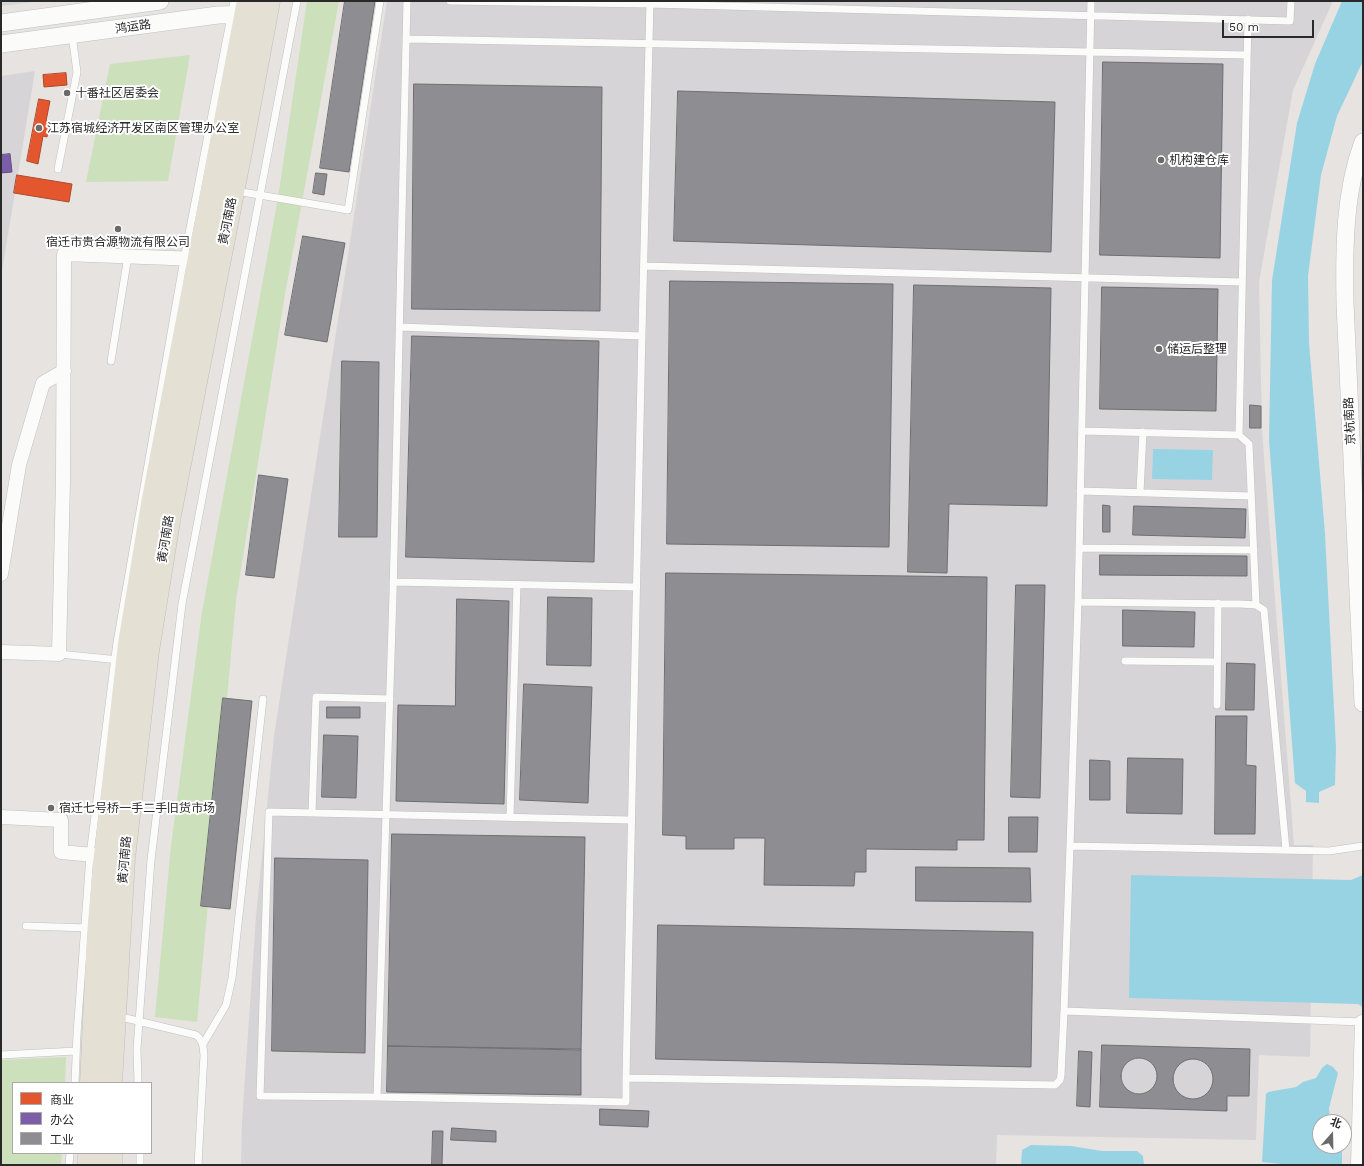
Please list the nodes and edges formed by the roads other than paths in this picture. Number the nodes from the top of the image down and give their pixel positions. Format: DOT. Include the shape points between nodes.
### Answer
graph roads {
  1 [pos="160,1"];
  2 [pos="297,1"];
  3 [pos="380,1"];
  4 [pos="406,1"];
  5 [pos="450,1"];
  6 [pos="1091,1"];
  7 [pos="1291,1"];
  8 [pos="650,2"];
  9 [pos="117,4"];
  10 [pos="239,8"];
  11 [pos="267,8"];
  12 [pos="1090,15"];
  13 [pos="1248,19"];
  14 [pos="1,23"];
  15 [pos="72,35"];
  16 [pos="406,39"];
  17 [pos="1,44"];
  18 [pos="649,44"];
  19 [pos="1090,52"];
  20 [pos="1247,55"];
  21 [pos="1363,142"];
  22 [pos="58,170"];
  23 [pos="234,191"];
  24 [pos="260,195"];
  25 [pos="128,256"];
  26 [pos="191,259"];
  27 [pos="644,266"];
  28 [pos="1085,276"];
  29 [pos="1242,282"];
  30 [pos="400,328"];
  31 [pos="642,336"];
  32 [pos="111,361"];
  33 [pos="64,371"];
  34 [pos="1082,431"];
  35 [pos="1143,432"];
  36 [pos="1239,435"];
  37 [pos="1080,491"];
  38 [pos="1140,492"];
  39 [pos="1251,496"];
  40 [pos="1079,548"];
  41 [pos="1254,550"];
  42 [pos="1,574"];
  43 [pos="392,582"];
  44 [pos="517,585"];
  45 [pos="636,587"];
  46 [pos="1078,602"];
  47 [pos="1218,603"];
  48 [pos="1256,605"];
  49 [pos="1,652"];
  50 [pos="59,654"];
  51 [pos="121,660"];
  52 [pos="1125,661"];
  53 [pos="1217,662"];
  54 [pos="263,699"];
  55 [pos="390,699"];
  56 [pos="1363,703"];
  57 [pos="1216,705"];
  58 [pos="312,813"];
  59 [pos="388,814"];
  60 [pos="1,817"];
  61 [pos="510,817"];
  62 [pos="629,820"];
  63 [pos="1070,846"];
  64 [pos="1363,846"];
  65 [pos="1286,850"];
  66 [pos="98,856"];
  67 [pos="26,926"];
  68 [pos="92,928"];
  69 [pos="1064,1011"];
  70 [pos="113,1015"];
  71 [pos="139,1021"];
  72 [pos="1362,1022"];
  73 [pos="203,1044"];
  74 [pos="76,1051"];
  75 [pos="1,1055"];
  76 [pos="626,1078"];
  77 [pos="75,1082"];
  78 [pos="92,1082"];
  79 [pos="110,1082"];
  80 [pos="138,1082"];
  81 [pos="378,1097"];
  82 [pos="70,1154"];
  83 [pos="90,1154"];
  84 [pos="111,1154"];
  85 [pos="140,1154"];
  86 [pos="69,1165"];
  87 [pos="89,1165"];
  88 [pos="111,1165"];
  89 [pos="140,1165"];
  90 [pos="198,1165"];
  91 [pos="1358,1165"];
  1 -- 9 [label="street, 鸿运路"];
  2 -- 24 [label="lane"];
  3 -- 24 [label="lane" via="348,210"];
  4 -- 16 [label="lane"];
  5 -- 8 [label="lane"];
  6 -- 12 [label="lane"];
  7 -- 13 [label="lane" via="1290,21"];
  8 -- 12 [label="lane"];
  8 -- 18 [label="lane"];
  9 -- 14 [label="street, 鸿运路"];
  10 -- 11 [label="street, 鸿运路"];
  10 -- 15 [label="street, 鸿运路"];
  10 -- 26 [label="main road, 黄河南路"];
  11 -- 23 [label="main road, 黄河南路"];
  12 -- 13 [label="lane"];
  12 -- 19 [label="lane"];
  13 -- 20 [label="lane"];
  15 -- 17 [label="street, 鸿运路"];
  15 -- 22 [label="lane" via="77,72"];
  16 -- 18 [label="lane"];
  16 -- 30 [label="lane"];
  18 -- 19 [label="lane"];
  18 -- 27 [label="lane"];
  19 -- 20 [label="lane"];
  19 -- 28 [label="lane"];
  20 -- 29 [label="lane"];
  21 -- 56 [label="street, 京杭南路" via="1354,166 1344,254"];
  23 -- 24 [label="lane"];
  23 -- 70 [label="main road, 黄河南路" via="170,515 148,651 124,858"];
  24 -- 71 [label="lane" via="182,604 151,860"];
  25 -- 26 [label="street"];
  25 -- 32 [label="lane"];
  25 -- 33 [label="street" via="64,254"];
  26 -- 51 [label="main road, 黄河南路" via="152,504"];
  27 -- 28 [label="lane"];
  27 -- 31 [label="lane"];
  28 -- 29 [label="lane"];
  28 -- 34 [label="lane"];
  29 -- 36 [label="lane"];
  30 -- 31 [label="lane"];
  30 -- 43 [label="lane"];
  31 -- 45 [label="lane"];
  33 -- 42 [label="street" via="43,382 20,465"];
  33 -- 50 [label="street"];
  34 -- 35 [label="lane"];
  34 -- 37 [label="lane"];
  35 -- 36 [label="lane"];
  35 -- 38 [label="lane"];
  36 -- 39 [label="lane" via="1249,444"];
  37 -- 38 [label="lane"];
  37 -- 40 [label="lane"];
  38 -- 39 [label="lane"];
  39 -- 41 [label="lane"];
  40 -- 41 [label="lane"];
  40 -- 46 [label="lane"];
  41 -- 48 [label="lane"];
  43 -- 44 [label="lane"];
  43 -- 55 [label="lane"];
  44 -- 45 [label="lane"];
  44 -- 61 [label="lane"];
  45 -- 62 [label="lane"];
  46 -- 47 [label="lane"];
  46 -- 63 [label="lane"];
  47 -- 48 [label="lane"];
  47 -- 53 [label="lane"];
  48 -- 65 [label="lane" via="1266,612"];
  49 -- 50 [label="street"];
  50 -- 51 [label="lane"];
  51 -- 66 [label="main road, 黄河南路"];
  52 -- 53 [label="lane"];
  53 -- 57 [label="lane"];
  54 -- 73 [label="lane" via="232,978 226,1005"];
  55 -- 58 [label="lane" via="316,697"];
  55 -- 59 [label="lane"];
  58 -- 59 [label="lane"];
  58 -- 81 [label="lane" via="269,812 260,1096"];
  59 -- 61 [label="lane"];
  59 -- 81 [label="lane"];
  60 -- 66 [label="street" via="60,820 61,852"];
  61 -- 62 [label="lane"];
  62 -- 76 [label="lane"];
  63 -- 65 [label="lane"];
  63 -- 69 [label="lane"];
  64 -- 65 [label="lane" via="1329,851"];
  66 -- 68 [label="main road, 黄河南路"];
  67 -- 68 [label="lane"];
  68 -- 74 [label="lane"];
  68 -- 78 [label="main road, 黄河南路"];
  69 -- 72 [label="lane"];
  69 -- 76 [label="lane" via="1061,1075 1056,1085"];
  70 -- 71 [label="lane"];
  70 -- 79 [label="main road, 黄河南路"];
  71 -- 73 [label="lane" via="196,1035"];
  71 -- 80 [label="lane"];
  72 -- 91 [label="street"];
  73 -- 90 [label="lane"];
  74 -- 75 [label="lane"];
  74 -- 77 [label="lane"];
  76 -- 81 [label="lane" via="626,1102"];
  82 -- 86 [label="lane"];
  83 -- 87 [label="main road"];
  84 -- 88 [label="main road"];
  85 -- 89 [label="lane"];
}
